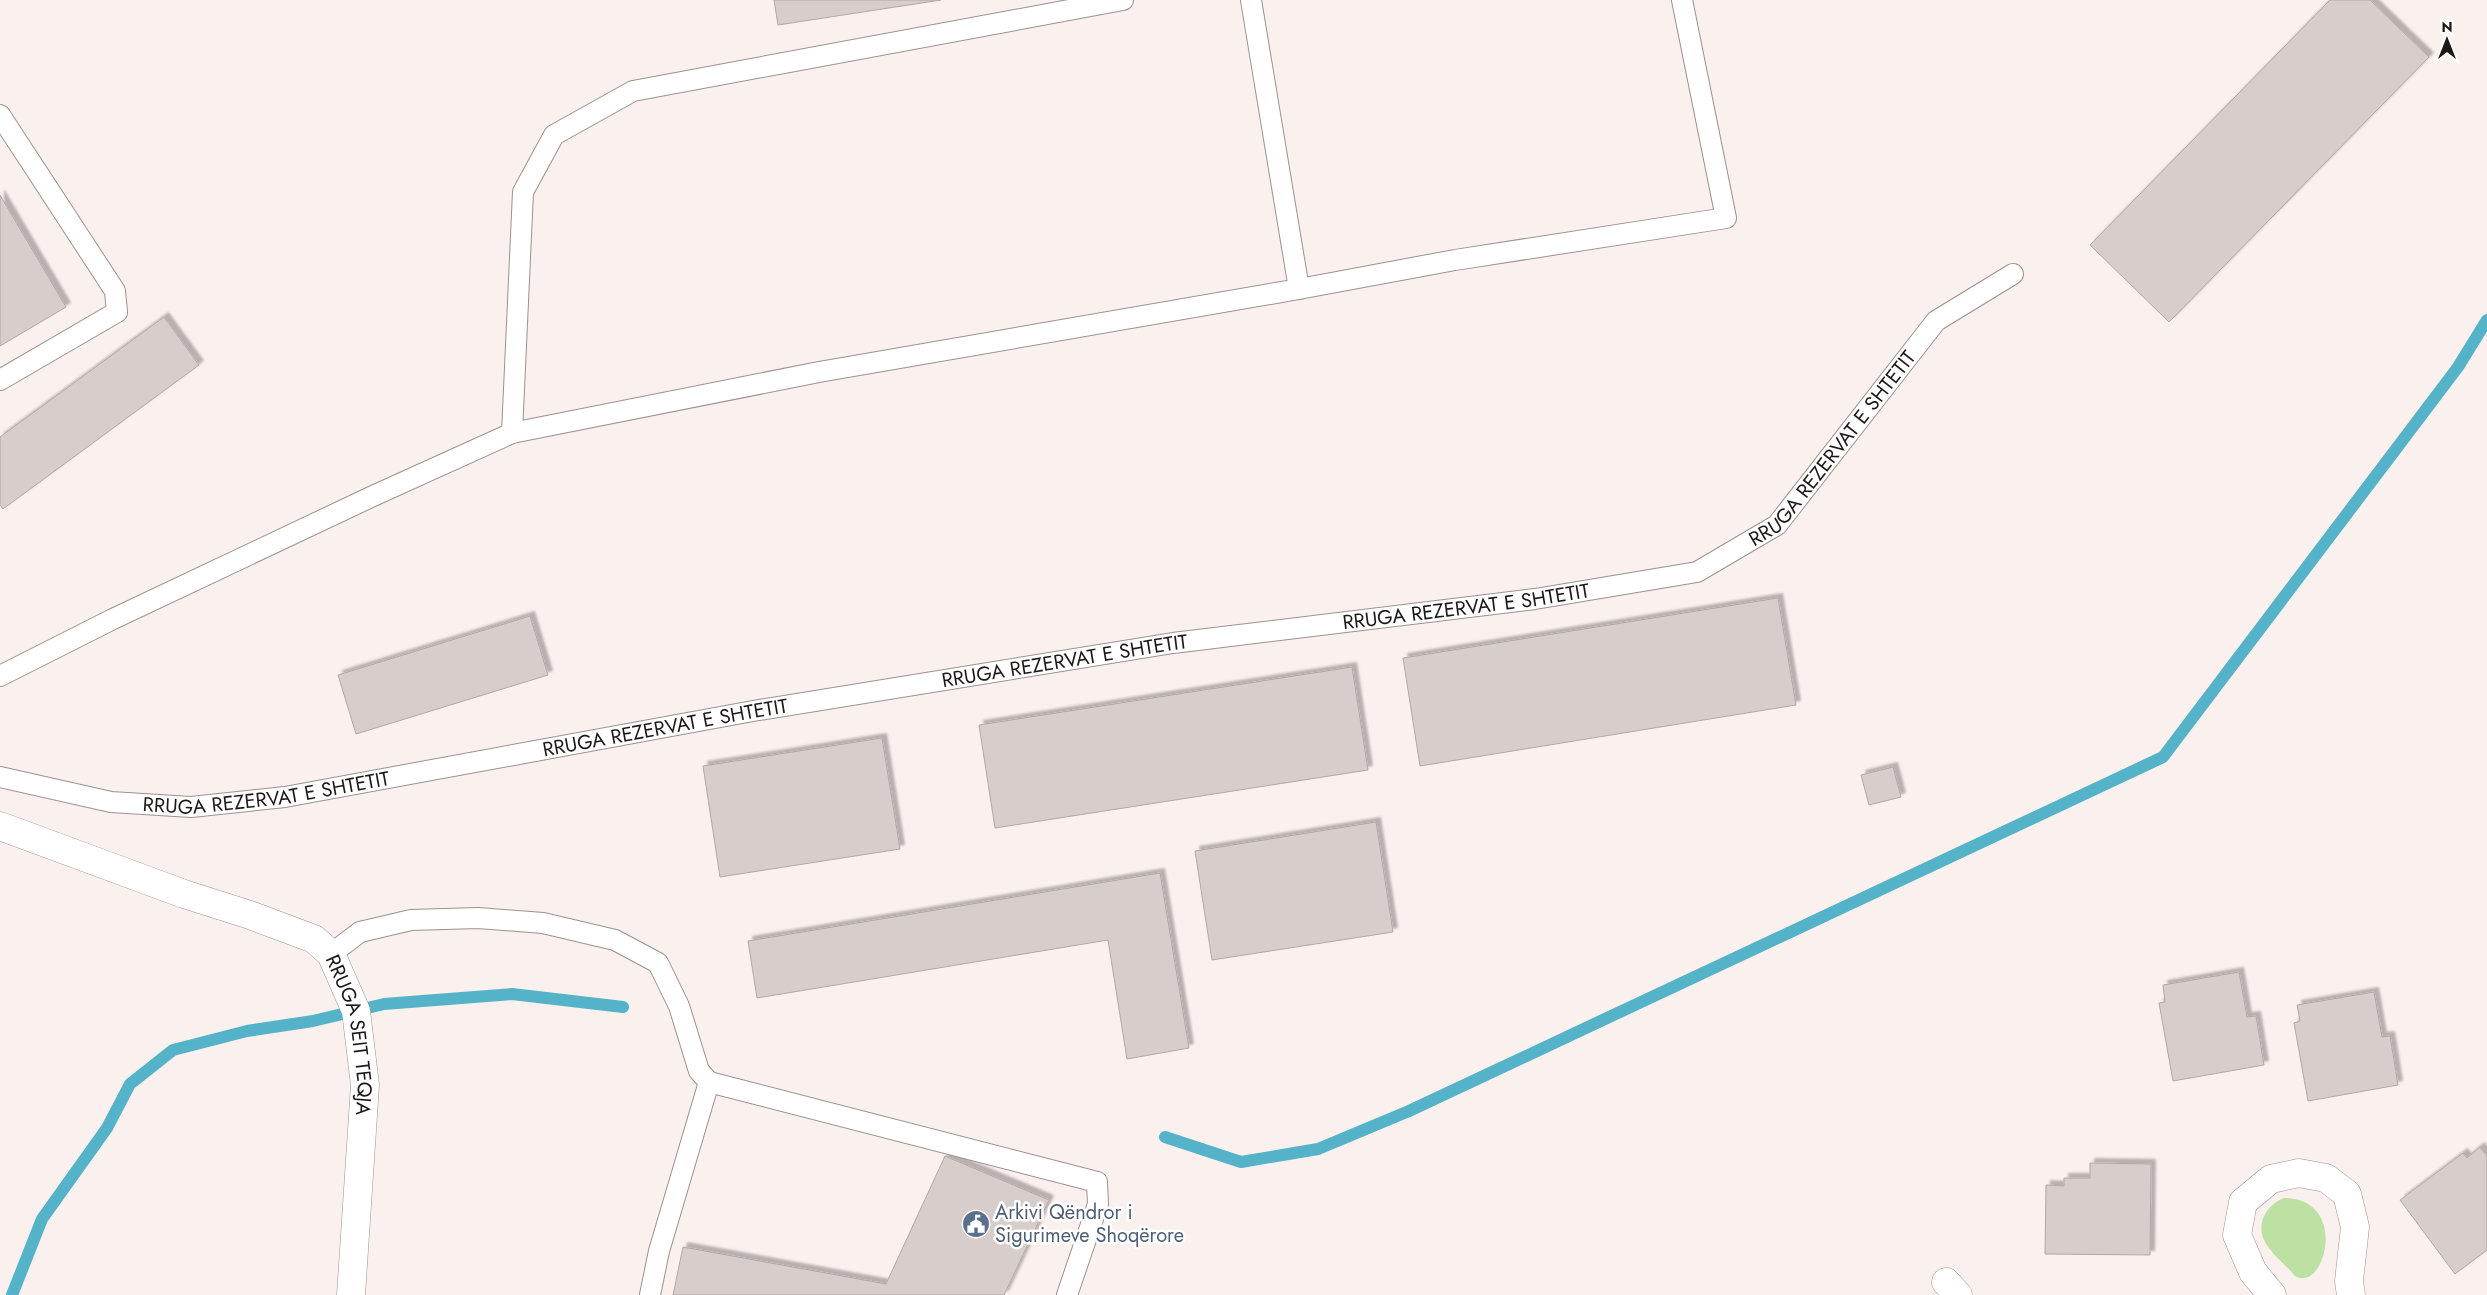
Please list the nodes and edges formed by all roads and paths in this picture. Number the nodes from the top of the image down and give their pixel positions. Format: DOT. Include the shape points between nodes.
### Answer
graph roads {
  1 [pos="1123,0"];
  2 [pos="1251,0"];
  3 [pos="1682,0"];
  4 [pos="0,115"];
  5 [pos="2013,274"];
  6 [pos="1299,290"];
  7 [pos="0,380"];
  8 [pos="512,433"];
  9 [pos="0,676"];
  10 [pos="0,777"];
  11 [pos="0,826"];
  12 [pos="334,961"];
  13 [pos="709,1082"];
  14 [pos="351,1295"];
  15 [pos="650,1295"];
  16 [pos="1067,1295"];
  17 [pos="2272,1295"];
  18 [pos="2351,1295"];
  1 -- 8 [label="lane" via="633,91 554,135 523,192"];
  2 -- 6 [label="lane"];
  3 -- 6 [label="lane" via="1726,218 1455,260"];
  4 -- 7 [label="lane" via="115,292 117,312"];
  5 -- 10 [label="lane, RRUGA REZERVAT E SHTETIT" via="1936,321 1777,526 1698,572 1535,599 1163,645 753,711 285,798 191,807 121,802"];
  6 -- 8 [label="lane" via="819,372"];
  8 -- 9 [label="lane" via="346,508"];
  11 -- 12 [label="street, RRUGA SEIT TEQJA" via="314,938"];
  12 -- 13 [label="lane" via="360,932 411,920 478,918 543,923 615,940 658,963 679,1006 699,1071"];
  12 -- 14 [label="street, RRUGA SEIT TEQJA" via="356,1011 365,1085"];
  13 -- 15 [label="lane" via="659,1250"];
  13 -- 16 [label="lane" via="1097,1182 1098,1204"];
  17 -- 18 [label="street" via="2253,1272 2237,1235 2243,1202 2271,1179 2299,1173 2326,1178 2347,1194 2355,1227 2349,1281"];
}
